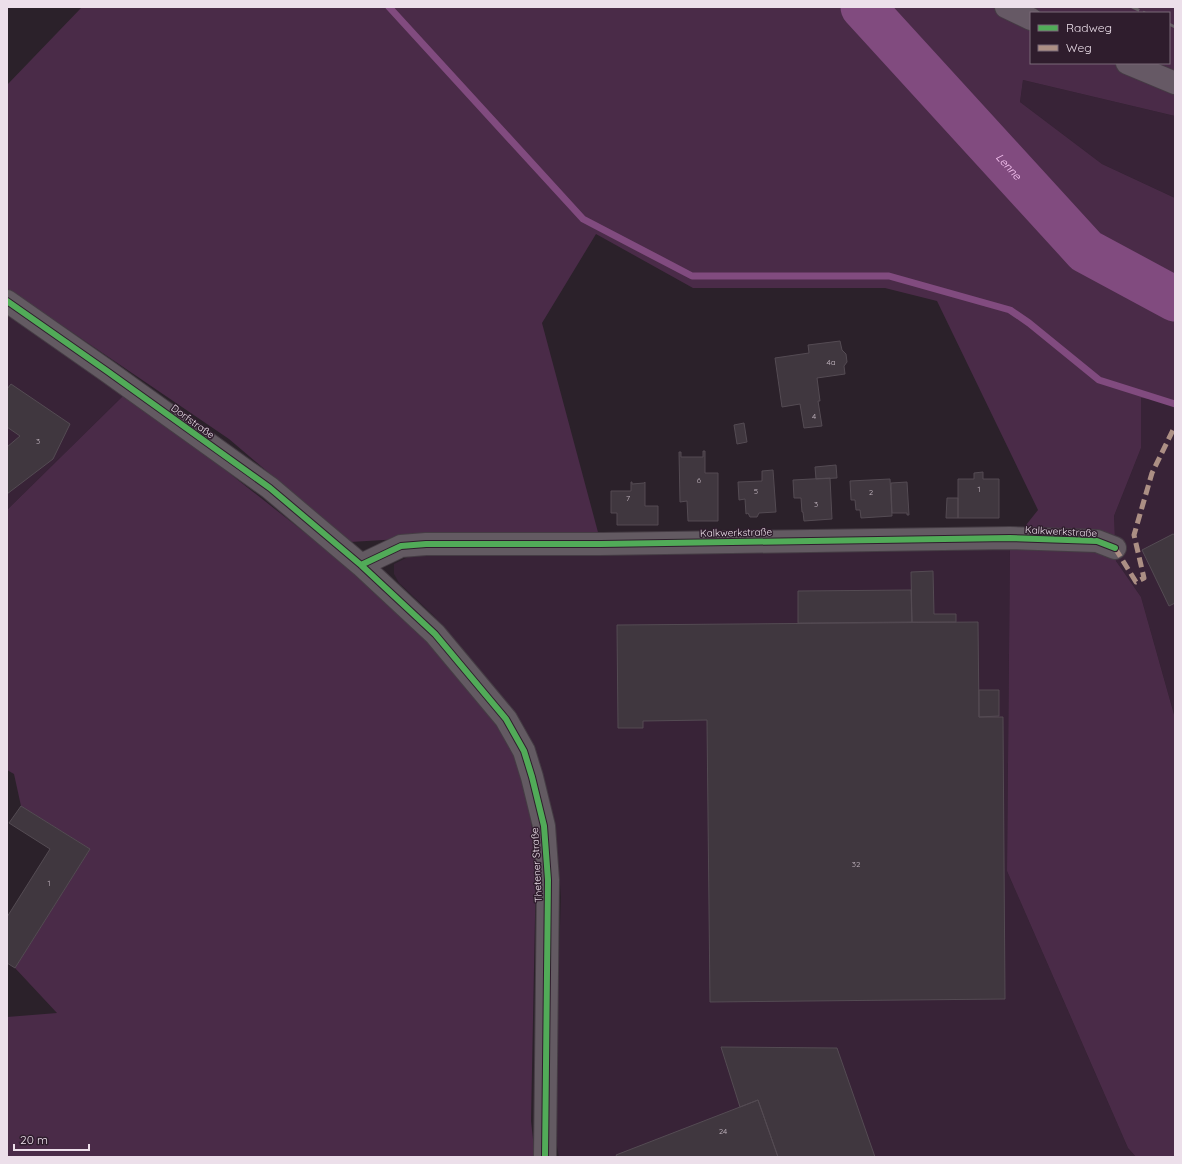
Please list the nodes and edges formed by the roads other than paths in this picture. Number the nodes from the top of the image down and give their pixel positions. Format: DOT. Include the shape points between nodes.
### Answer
graph roads {
  1 [pos="1006,7"];
  2 [pos="1030,19"];
  3 [pos="1129,64"];
  4 [pos="1175,83"];
  5 [pos="7,301"];
  6 [pos="1115,548"];
  7 [pos="361,565"];
  8 [pos="545,1157"];
  1 -- 2 [label="main road"];
  3 -- 4 [label="main road"];
  5 -- 7 [label="street, Dorfstraße" via="270,488"];
  6 -- 7 [label="street, Kalkwerkstraße" via="1097,541 1010,538 426,544 401,546"];
  7 -- 8 [label="street, Thetener Straße" via="435,634 506,719 524,751 544,826 548,880"];
}
